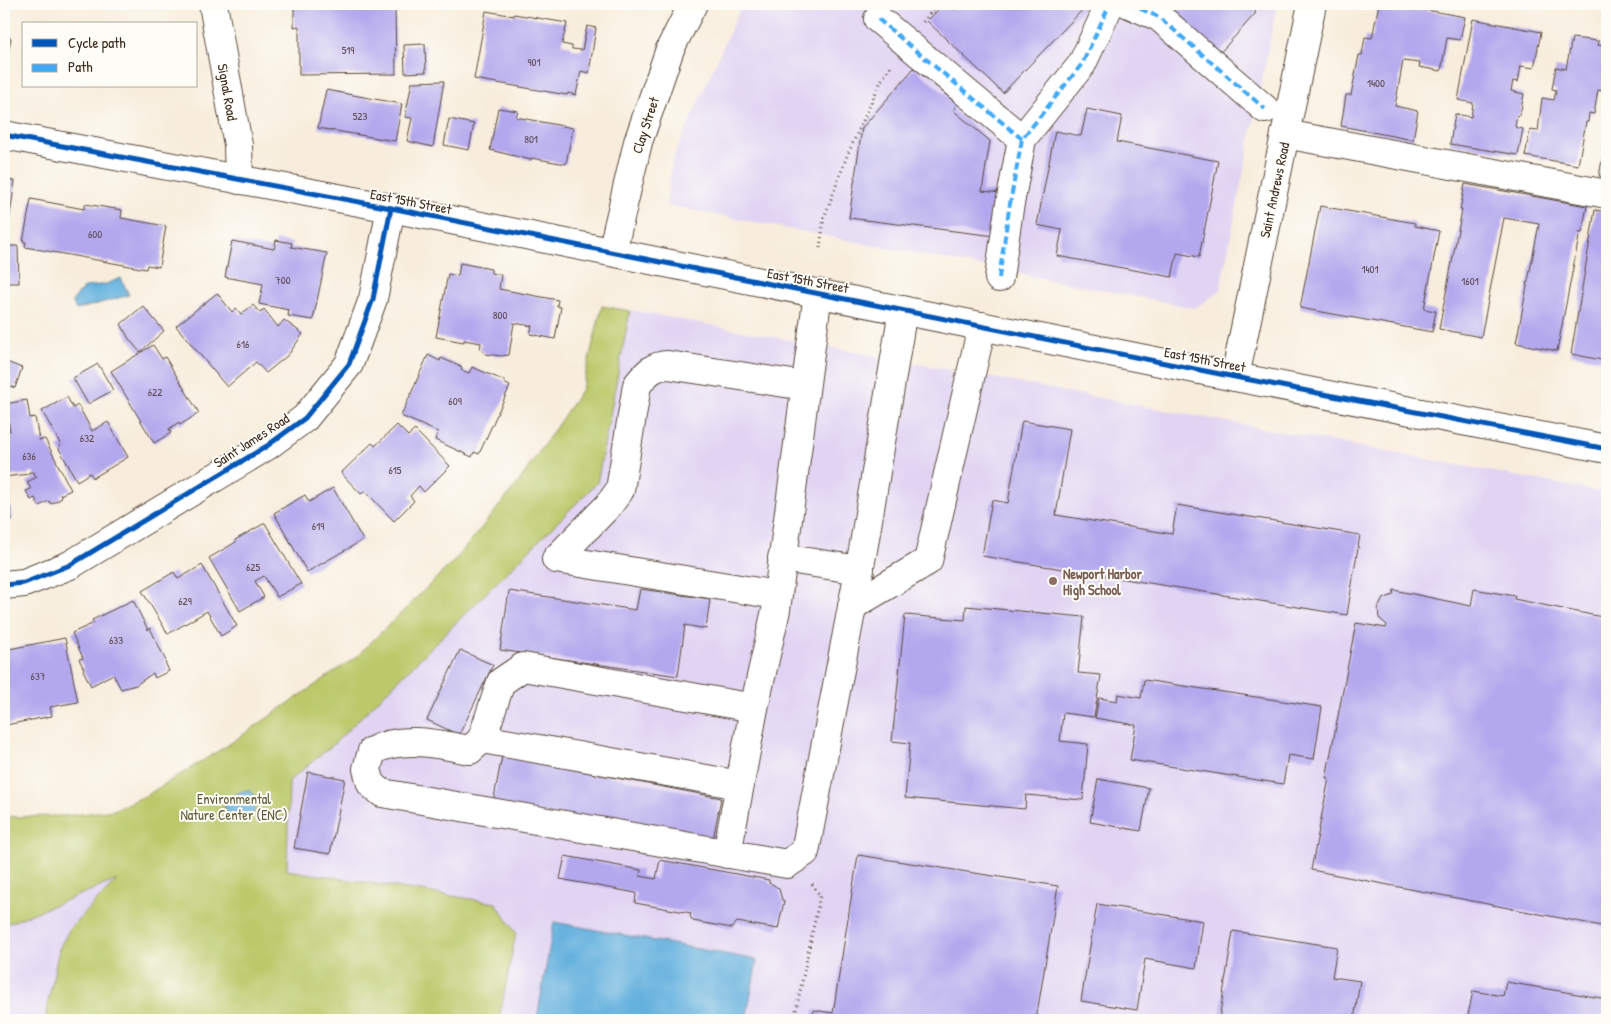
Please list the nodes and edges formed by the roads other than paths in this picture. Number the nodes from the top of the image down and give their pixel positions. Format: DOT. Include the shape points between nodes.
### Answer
graph roads {
  1 [pos="213,4"];
  2 [pos="693,4"];
  3 [pos="1110,4"];
  4 [pos="1129,4"];
  5 [pos="1312,4"];
  6 [pos="878,19"];
  7 [pos="1265,109"];
  8 [pos="1285,134"];
  9 [pos="4,135"];
  10 [pos="1022,139"];
  11 [pos="239,180"];
  12 [pos="1607,194"];
  13 [pos="391,208"];
  14 [pos="612,252"];
  15 [pos="999,278"];
  16 [pos="818,293"];
  17 [pos="903,310"];
  18 [pos="982,326"];
  19 [pos="1235,376"];
  20 [pos="806,386"];
  21 [pos="1607,449"];
  22 [pos="782,558"];
  23 [pos="860,570"];
  24 [pos="4,585"];
  25 [pos="777,595"];
  26 [pos="852,606"];
  27 [pos="754,708"];
  28 [pos="482,739"];
  29 [pos="740,786"];
  30 [pos="727,854"];
  1 -- 11 [label="street, Signal Road" via="238,145"];
  2 -- 14 [label="street, Clay Street" via="670,49 638,142"];
  3 -- 10 [label="street" via="1082,64"];
  4 -- 7 [label="street" via="1159,17"];
  5 -- 8 [label="street, Saint Andrews Road"];
  6 -- 10 [label="street"];
  8 -- 12 [label="street"];
  8 -- 19 [label="street, Saint Andrews Road"];
  9 -- 11 [label="street, East 15th Street"];
  10 -- 15 [label="street"];
  11 -- 13 [label="street, East 15th Street"];
  13 -- 14 [label="street, East 15th Street"];
  13 -- 24 [label="street, Saint James Road" via="373,299 349,364 305,418 267,446 70,565 24,583"];
  14 -- 16 [label="street, East 15th Street"];
  16 -- 17 [label="street, East 15th Street"];
  16 -- 20 [label="street"];
  17 -- 18 [label="street, East 15th Street"];
  17 -- 23 [label="street"];
  18 -- 19 [label="street, East 15th Street"];
  18 -- 26 [label="street" via="928,561"];
  19 -- 21 [label="street, East 15th Street"];
  20 -- 22 [label="street"];
  20 -- 25 [label="street" via="668,365 654,367 638,385 620,490 556,560"];
  22 -- 23 [label="street"];
  22 -- 25 [label="street"];
  23 -- 26 [label="street"];
  25 -- 27 [label="street"];
  26 -- 30 [label="street" via="805,852 787,864"];
  27 -- 28 [label="street" via="523,668 501,682"];
  27 -- 29 [label="street"];
  28 -- 29 [label="street"];
  28 -- 30 [label="street" via="470,750 420,741 381,746 372,751 367,769 371,784 382,793"];
  29 -- 30 [label="street"];
}
